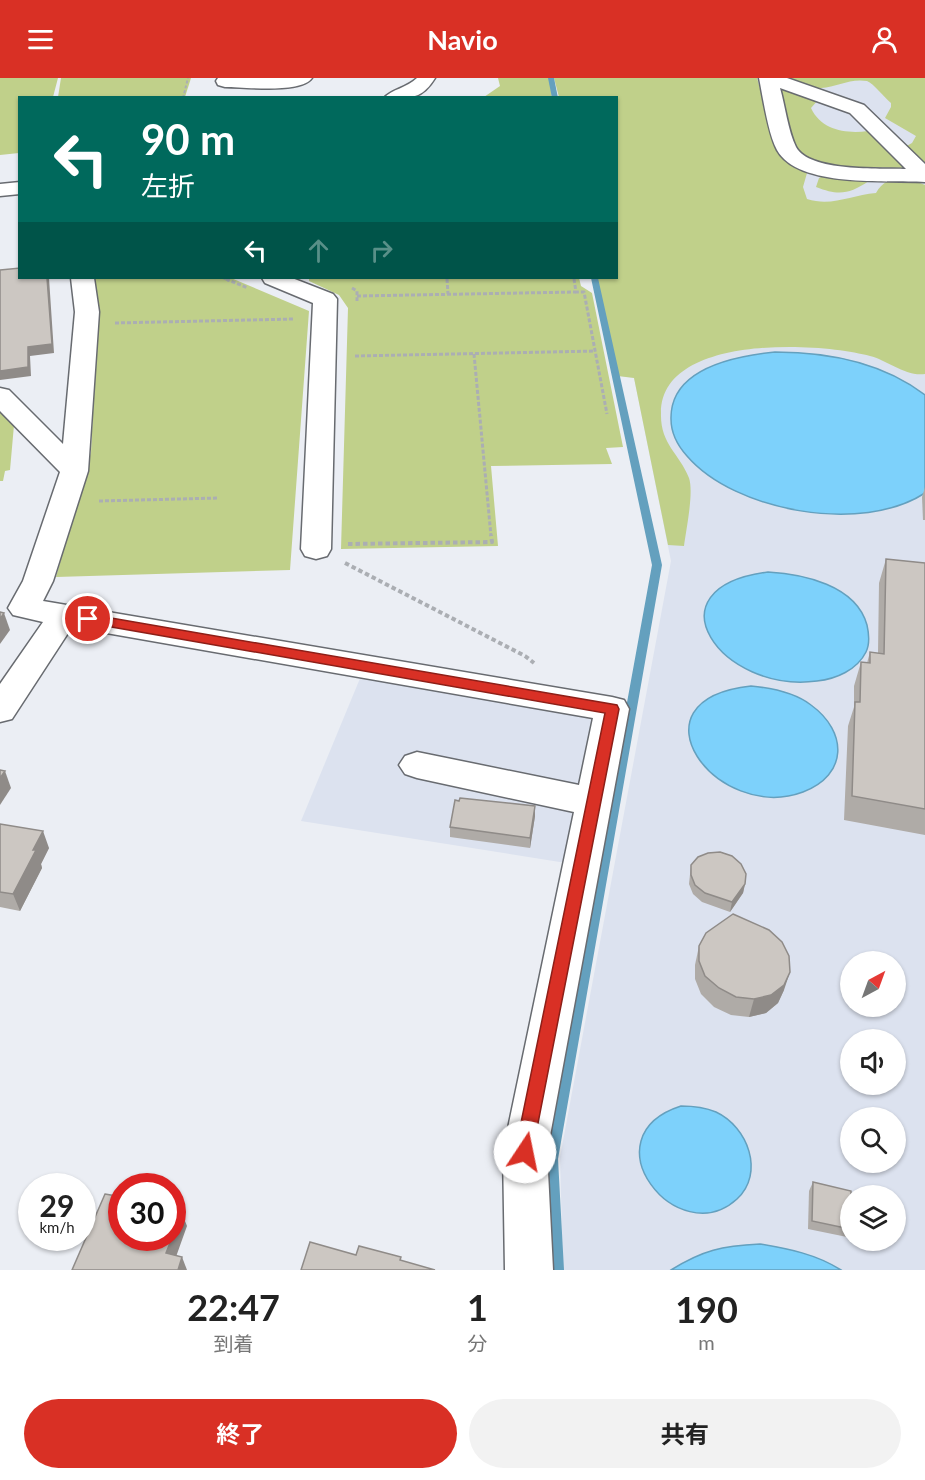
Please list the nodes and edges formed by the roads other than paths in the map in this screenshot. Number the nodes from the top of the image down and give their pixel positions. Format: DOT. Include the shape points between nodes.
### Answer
graph roads {
  1 [pos="303,78"];
  2 [pos="426,78"];
  3 [pos="769,78"];
  4 [pos="223,88"];
  5 [pos="256,96"];
  6 [pos="398,96"];
  7 [pos="925,176"];
  8 [pos="18,188"];
  9 [pos="0,190"];
  10 [pos="83,279"];
  11 [pos="275,279"];
  12 [pos="0,396"];
  13 [pos="74,471"];
  14 [pos="316,549"];
  15 [pos="64,615"];
  16 [pos="0,710"];
  17 [pos="417,765"];
  18 [pos="594,802"];
  19 [pos="529,1270"];
  1 -- 4 [label="street"];
  2 -- 6 [label="street" via="423,84"];
  3 -- 7 [label="street" via="857,109"];
  3 -- 7 [label="street" via="786,148 793,157 808,166 831,170"];
  4 -- 5 [label="street"];
  8 -- 9 [label="street"];
  10 -- 13 [label="street" via="87,312"];
  11 -- 14 [label="street" via="325,299"];
  12 -- 13 [label="street"];
  13 -- 15 [label="street" via="38,581 24,608"];
  15 -- 16 [label="street"];
  15 -- 18 [label="street" via="612,709"];
  17 -- 18 [label="street"];
  18 -- 19 [label="street" via="525,1152"];
}
